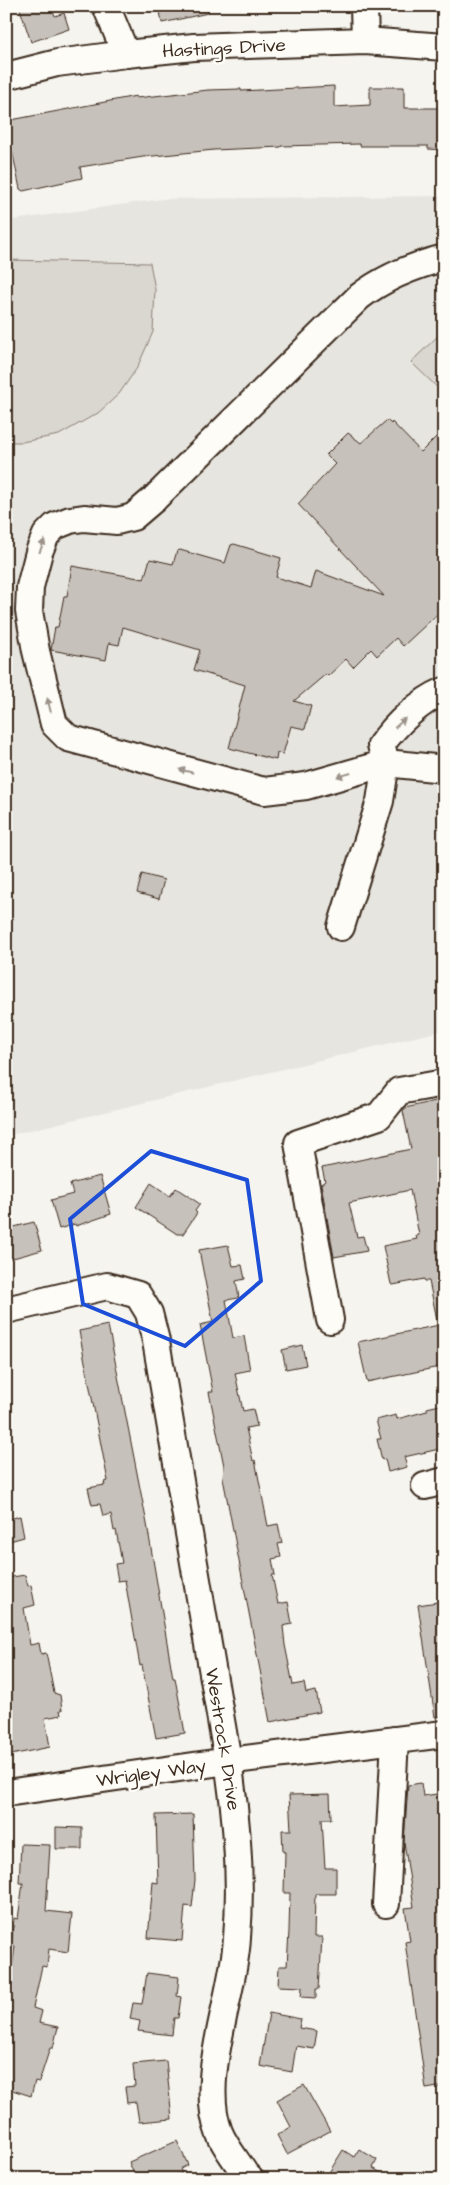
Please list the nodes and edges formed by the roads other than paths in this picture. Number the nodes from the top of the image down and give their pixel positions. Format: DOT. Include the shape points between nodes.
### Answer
graph roads {
  1 [pos="106,6"];
  2 [pos="364,6"];
  3 [pos="365,41"];
  4 [pos="444,47"];
  5 [pos="126,54"];
  6 [pos="6,76"];
  7 [pos="444,258"];
  8 [pos="444,692"];
  9 [pos="386,763"];
  10 [pos="444,769"];
  11 [pos="341,927"];
  12 [pos="444,1083"];
  13 [pos="6,1310"];
  14 [pos="330,1320"];
  15 [pos="444,1734"];
  16 [pos="395,1740"];
  17 [pos="228,1761"];
  18 [pos="6,1793"];
  19 [pos="386,1904"];
  20 [pos="250,2179"];
  1 -- 5 [label="street"];
  2 -- 3 [label="street"];
  3 -- 4 [label="street, Hastings Drive"];
  3 -- 5 [label="street, Hastings Drive" via="194,47"];
  5 -- 6 [label="street, Hastings Drive" via="57,64"];
  9 -- 7 [label="street, one-way" via="306,786 264,791 68,738 54,724 47,697 28,612 30,587 42,544 55,526 84,518 117,521 133,517 359,297 379,282 411,267"];
  9 -- 8 [label="street, one-way" via="381,745 390,733 426,701"];
  9 -- 10 [label="street"];
  9 -- 11 [label="street" via="380,800"];
  12 -- 14 [label="street" via="399,1091 379,1116 298,1142"];
  13 -- 17 [label="street, Westrock Drive" via="107,1286 138,1295 149,1313"];
  15 -- 16 [label="street, Wrigley Way"];
  16 -- 17 [label="street, Wrigley Way"];
  16 -- 19 [label="street"];
  17 -- 18 [label="street, Wrigley Way"];
  17 -- 20 [label="street, Westrock Drive" via="237,1823 240,1896 237,1941 213,2077 214,2111 220,2133"];
}
